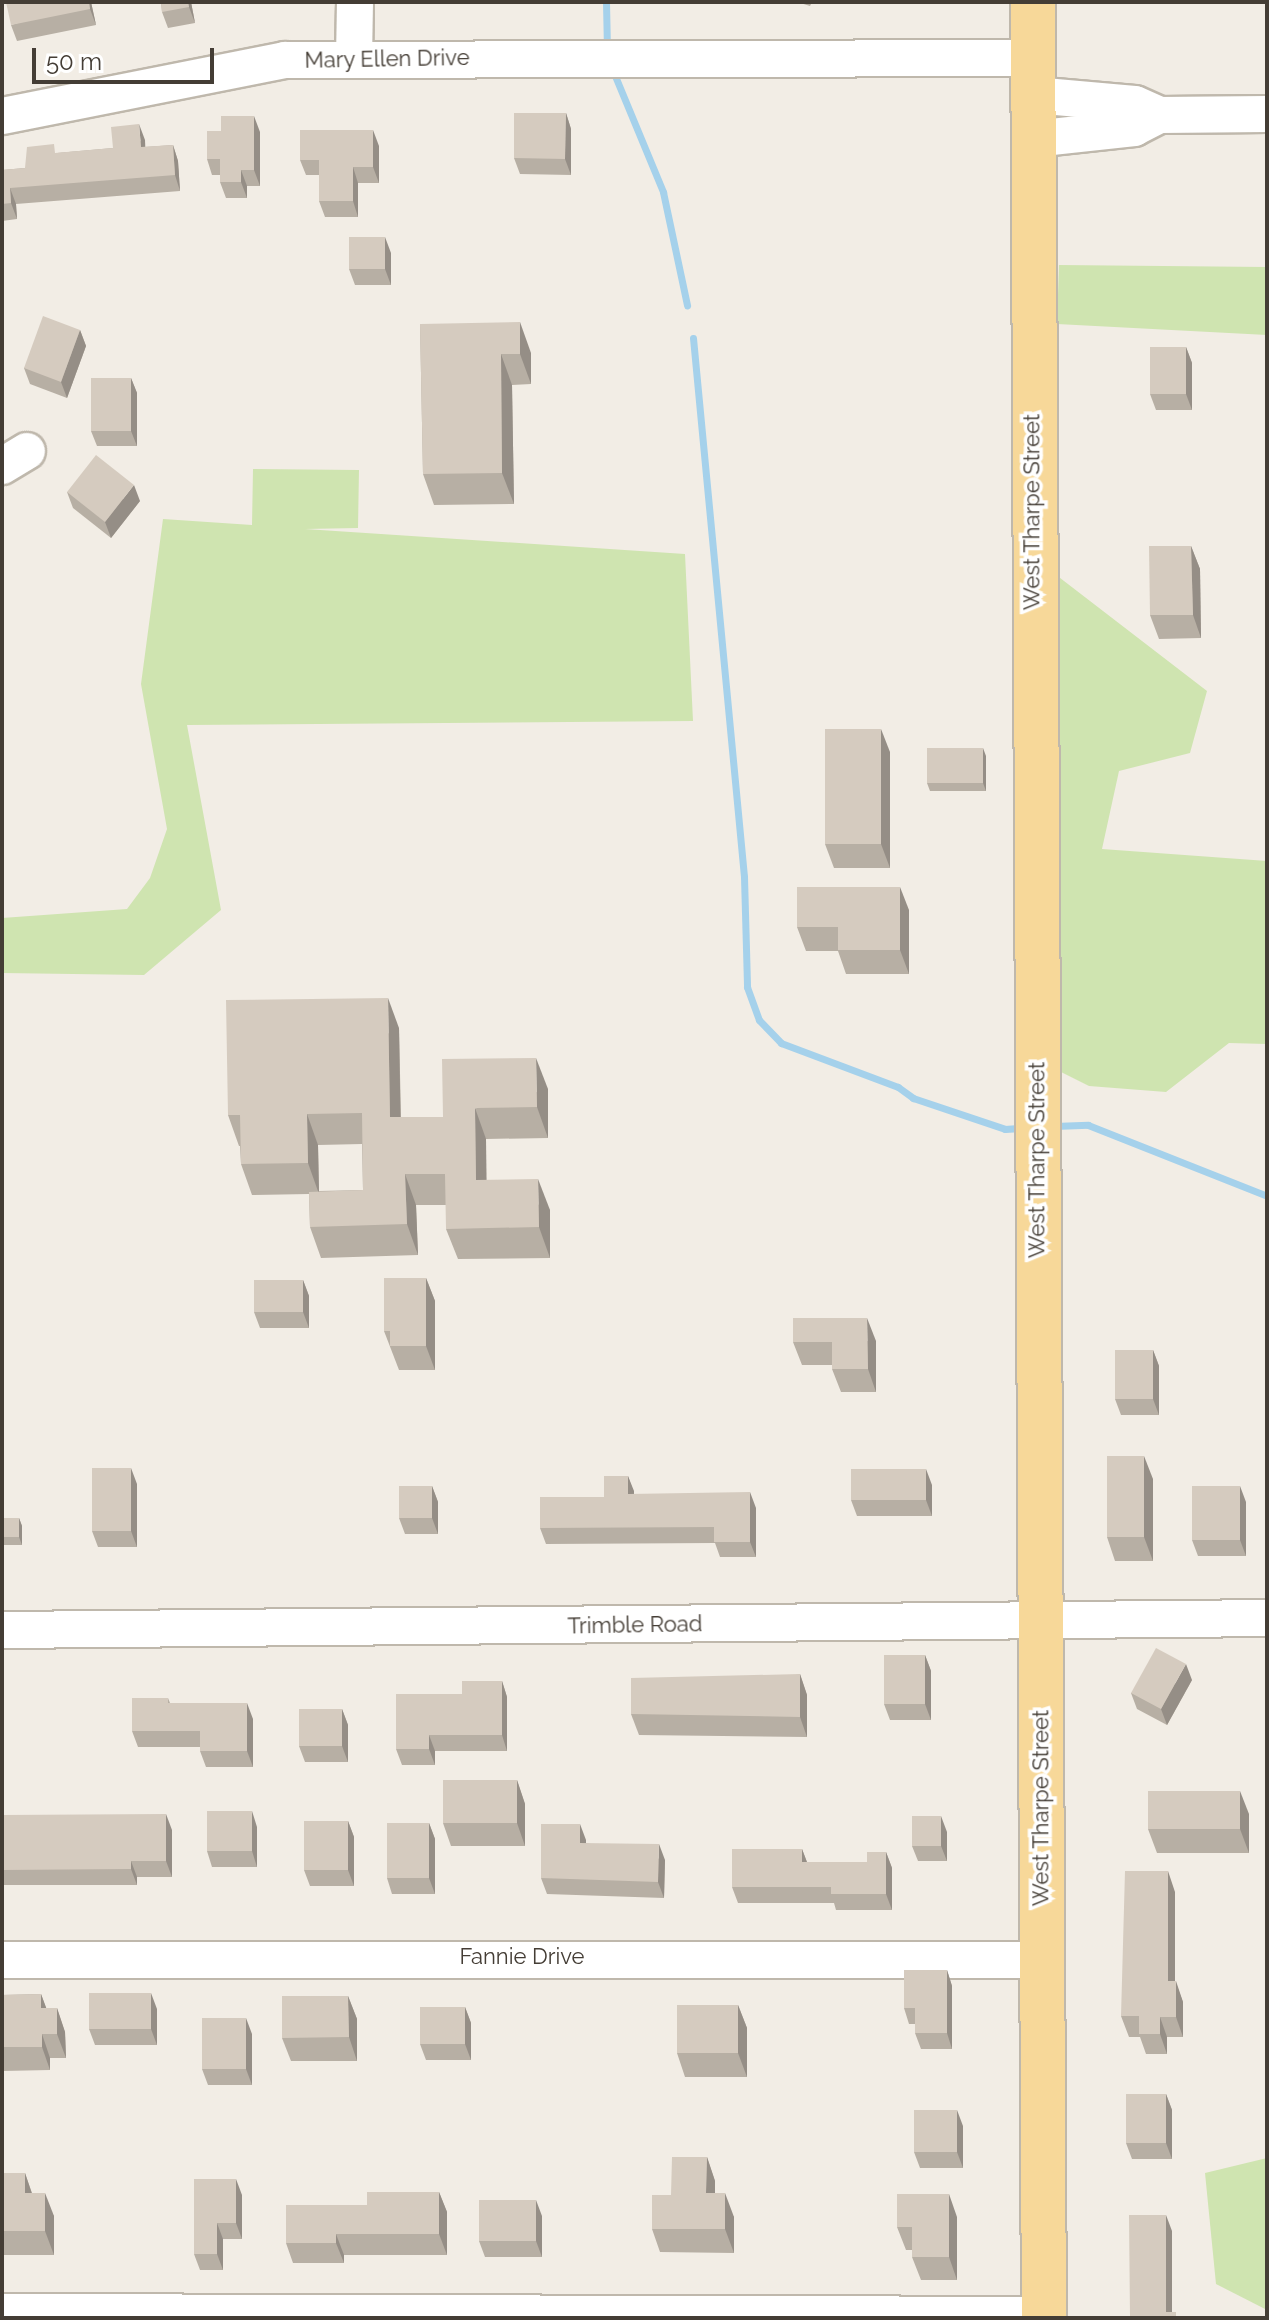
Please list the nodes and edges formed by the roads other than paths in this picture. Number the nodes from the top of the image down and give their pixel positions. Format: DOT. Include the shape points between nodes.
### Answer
graph roads {
  1 [pos="355,2"];
  2 [pos="1033,2"];
  3 [pos="354,59"];
  4 [pos="1032,77"];
  5 [pos="1267,114"];
  6 [pos="1160,115"];
  7 [pos="2,116"];
  8 [pos="1033,139"];
  9 [pos="1267,1618"];
  10 [pos="1041,1620"];
  11 [pos="2,1630"];
  12 [pos="2,1960"];
  13 [pos="1042,1960"];
  14 [pos="2,2312"];
  15 [pos="1044,2316"];
  1 -- 3 [label="street"];
  2 -- 4 [label="main road, West Tharpe Street"];
  3 -- 4 [label="street, Mary Ellen Drive" via="624,56"];
  3 -- 7 [label="street, Mary Ellen Drive" via="244,65 52,110"];
  4 -- 6 [label="street"];
  4 -- 8 [label="main road, West Tharpe Street"];
  5 -- 6 [label="street"];
  6 -- 8 [label="street" via="1134,128"];
  8 -- 10 [label="main road, West Tharpe Street"];
  9 -- 10 [label="street, Trimble Road"];
  10 -- 11 [label="street, Trimble Road"];
  10 -- 13 [label="main road, West Tharpe Street"];
  12 -- 13 [label="street, Fannie Drive"];
  13 -- 15 [label="main road, West Tharpe Street"];
  14 -- 15 [label="street"];
}
